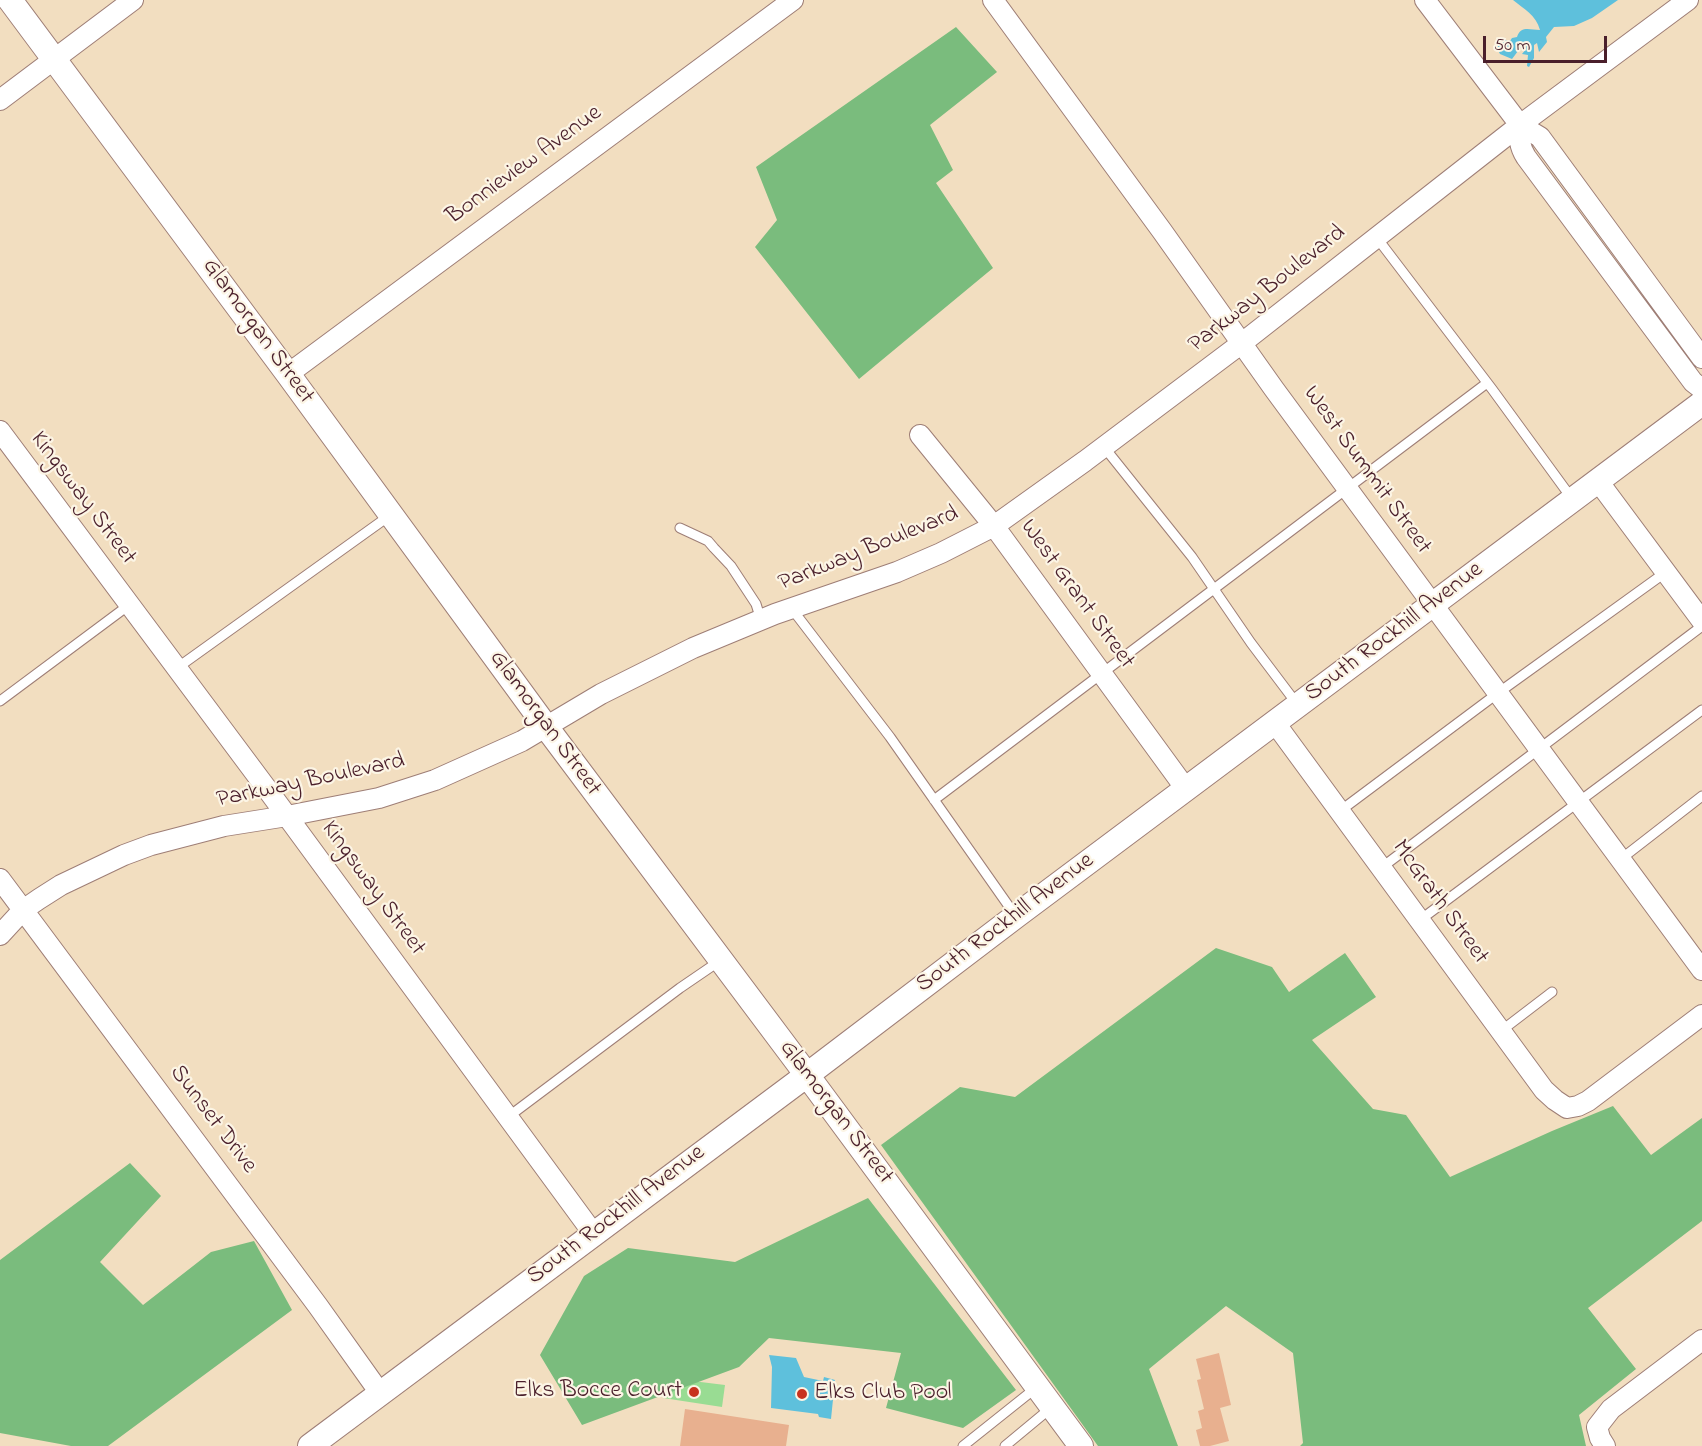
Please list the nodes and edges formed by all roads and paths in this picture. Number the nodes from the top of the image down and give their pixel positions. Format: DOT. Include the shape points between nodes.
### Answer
graph roads {
  1 [pos="10,0"];
  2 [pos="133,0"];
  3 [pos="793,0"];
  4 [pos="993,0"];
  5 [pos="1425,0"];
  6 [pos="1688,0"];
  7 [pos="54,60"];
  8 [pos="0,100"];
  9 [pos="1520,125"];
  10 [pos="1377,238"];
  11 [pos="1242,343"];
  12 [pos="1702,358"];
  13 [pos="288,374"];
  14 [pos="1487,383"];
  15 [pos="1702,389"];
  16 [pos="1702,402"];
  17 [pos="0,431"];
  18 [pos="920,435"];
  19 [pos="1104,447"];
  20 [pos="1598,481"];
  21 [pos="1347,488"];
  22 [pos="1573,500"];
  23 [pos="391,515"];
  24 [pos="994,526"];
  25 [pos="680,528"];
  26 [pos="1666,572"];
  27 [pos="1214,589"];
  28 [pos="129,605"];
  29 [pos="1434,605"];
  30 [pos="792,609"];
  31 [pos="761,620"];
  32 [pos="1702,621"];
  33 [pos="1702,626"];
  34 [pos="177,668"];
  35 [pos="1101,674"];
  36 [pos="1498,693"];
  37 [pos="0,701"];
  38 [pos="1299,706"];
  39 [pos="1702,710"];
  40 [pos="1275,723"];
  41 [pos="547,728"];
  42 [pos="1540,749"];
  43 [pos="1186,789"];
  44 [pos="1702,796"];
  45 [pos="934,800"];
  46 [pos="1579,802"];
  47 [pos="1340,811"];
  48 [pos="287,816"];
  49 [pos="1620,859"];
  50 [pos="1382,868"];
  51 [pos="0,879"];
  52 [pos="23,910"];
  53 [pos="1016,916"];
  54 [pos="1420,920"];
  55 [pos="0,935"];
  56 [pos="721,960"];
  57 [pos="1702,970"];
  58 [pos="1552,992"];
  59 [pos="1702,1016"];
  60 [pos="1501,1031"];
  61 [pos="807,1075"];
  62 [pos="508,1117"];
  63 [pos="593,1233"];
  64 [pos="1702,1340"];
  65 [pos="1037,1387"];
  66 [pos="380,1393"];
  67 [pos="1052,1407"];
  68 [pos="310,1446"];
  69 [pos="963,1446"];
  70 [pos="1005,1446"];
  71 [pos="1081,1446"];
  72 [pos="1605,1446"];
  1 -- 7 [label="street, Glamorgan Street"];
  2 -- 7 [label="street"];
  3 -- 13 [label="street, Bonnieview Avenue"];
  4 -- 11 [label="street, West Summit Street"];
  5 -- 9 [label="street"];
  6 -- 9 [label="street, Parkway Boulevard"];
  7 -- 8 [label="street"];
  7 -- 13 [label="street, Glamorgan Street"];
  9 -- 10 [label="street, Parkway Boulevard"];
  9 -- 12 [label="street" via="1540,137"];
  9 -- 15 [label="street" via="1520,149 1526,158"];
  10 -- 11 [label="street, Parkway Boulevard"];
  10 -- 14 [label="lane"];
  11 -- 19 [label="street, Parkway Boulevard"];
  11 -- 21 [label="street, West Summit Street"];
  13 -- 23 [label="street, Glamorgan Street"];
  14 -- 21 [label="lane"];
  14 -- 22 [label="lane"];
  16 -- 20 [label="street, South Rockhill Avenue"];
  17 -- 28 [label="street, Kingsway Street"];
  18 -- 24 [label="street, West Grant Street"];
  19 -- 24 [label="street, Parkway Boulevard"];
  19 -- 27 [label="lane"];
  20 -- 22 [label="street, South Rockhill Avenue"];
  20 -- 26 [label="street"];
  21 -- 27 [label="lane"];
  21 -- 29 [label="street, West Summit Street"];
  22 -- 29 [label="street, South Rockhill Avenue"];
  23 -- 34 [label="lane"];
  23 -- 41 [label="street, Glamorgan Street"];
  24 -- 30 [label="street, Parkway Boulevard" via="903,569"];
  24 -- 35 [label="street, West Grant Street"];
  25 -- 31 [label="lane" via="708,541 756,604"];
  26 -- 32 [label="street"];
  26 -- 36 [label="lane"];
  27 -- 35 [label="lane"];
  27 -- 38 [label="lane"];
  28 -- 34 [label="street, Kingsway Street"];
  28 -- 37 [label="lane"];
  29 -- 36 [label="street, West Summit Street"];
  29 -- 38 [label="street, South Rockhill Avenue"];
  30 -- 31 [label="street, Parkway Boulevard"];
  30 -- 45 [label="lane"];
  31 -- 41 [label="street, Parkway Boulevard" via="693,648 601,694"];
  33 -- 42 [label="lane"];
  34 -- 48 [label="street, Kingsway Street"];
  35 -- 43 [label="street, West Grant Street"];
  35 -- 45 [label="lane"];
  36 -- 42 [label="street, West Summit Street"];
  36 -- 47 [label="lane"];
  38 -- 40 [label="street, South Rockhill Avenue"];
  39 -- 46 [label="lane"];
  40 -- 43 [label="street, South Rockhill Avenue"];
  40 -- 47 [label="street, McGrath Street"];
  41 -- 48 [label="street, Parkway Boulevard" via="435,780 379,798"];
  41 -- 56 [label="street, Glamorgan Street"];
  42 -- 46 [label="street, West Summit Street"];
  42 -- 50 [label="lane"];
  43 -- 53 [label="street, South Rockhill Avenue"];
  44 -- 49 [label="lane"];
  45 -- 53 [label="lane"];
  46 -- 49 [label="street, West Summit Street"];
  46 -- 54 [label="lane"];
  47 -- 50 [label="street, McGrath Street"];
  48 -- 52 [label="street, Parkway Boulevard" via="224,826 124,855 61,885"];
  48 -- 62 [label="street, Kingsway Street"];
  49 -- 57 [label="street, West Summit Street"];
  50 -- 54 [label="street, McGrath Street"];
  51 -- 52 [label="street, Sunset Drive"];
  52 -- 55 [label="street, Parkway Boulevard"];
  52 -- 66 [label="street, Sunset Drive"];
  53 -- 61 [label="street, South Rockhill Avenue"];
  54 -- 60 [label="street, McGrath Street"];
  56 -- 61 [label="street, Glamorgan Street"];
  56 -- 62 [label="lane"];
  58 -- 60 [label="lane"];
  59 -- 60 [label="street, McGrath Street" via="1588,1101 1567,1108 1544,1090"];
  61 -- 63 [label="street, South Rockhill Avenue"];
  61 -- 65 [label="street, Glamorgan Street"];
  62 -- 63 [label="street, Kingsway Street"];
  63 -- 66 [label="street, South Rockhill Avenue"];
  64 -- 72 [label="street" via="1611,1409 1597,1427"];
  65 -- 67 [label="street, Glamorgan Street"];
  65 -- 69 [label="lane"];
  66 -- 68 [label="street, South Rockhill Avenue"];
  67 -- 70 [label="lane"];
  67 -- 71 [label="street, Glamorgan Street"];
}
